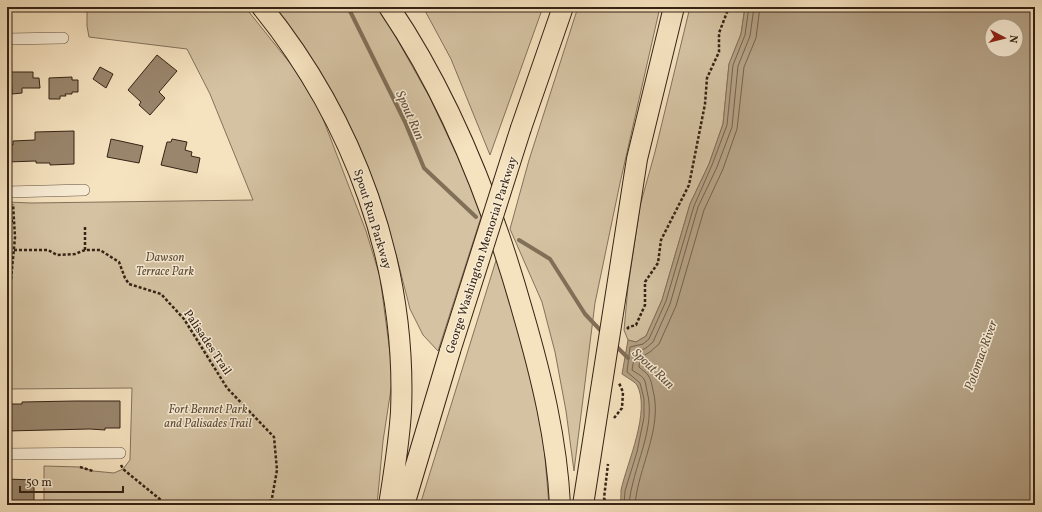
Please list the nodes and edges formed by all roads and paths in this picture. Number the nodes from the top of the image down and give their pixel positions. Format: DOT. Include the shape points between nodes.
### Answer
graph roads {
  1 [pos="262,7"];
  2 [pos="389,7"];
  3 [pos="564,7"];
  4 [pos="674,7"];
  5 [pos="729,7"];
  6 [pos="63,38"];
  7 [pos="7,39"];
  8 [pos="84,190"];
  9 [pos="7,192"];
  10 [pos="13,202"];
  11 [pos="7,221"];
  12 [pos="14,221"];
  13 [pos="85,227"];
  14 [pos="14,250"];
  15 [pos="85,250"];
  16 [pos="7,279"];
  17 [pos="627,330"];
  18 [pos="610,382"];
  19 [pos="612,420"];
  20 [pos="7,454"];
  21 [pos="120,454"];
  22 [pos="608,459"];
  23 [pos="80,467"];
  24 [pos="93,471"];
  25 [pos="167,505"];
  26 [pos="268,505"];
  27 [pos="389,505"];
  28 [pos="404,505"];
  29 [pos="560,505"];
  30 [pos="583,505"];
  31 [pos="607,505"];
  1 -- 27 [label="highway, Spout Run Parkway" via="285,36 334,116 366,190 384,249 395,310 401,373 400,430"];
  2 -- 29 [label="highway" via="449,112 486,197 531,338 557,467"];
  3 -- 28 [label="highway, George Washington Memorial Parkway, bridge" via="521,128"];
  4 -- 18 [label="highway" via="637,159 612,315"];
  5 -- 17 [label="path" via="719,33 719,52 707,78 706,104 689,185 660,240 658,263 645,282 645,305 641,316 636,325"];
  6 -- 7 [label="street"];
  8 -- 9 [label="street"];
  10 -- 12 [label="path"];
  11 -- 12 [label="path"];
  12 -- 14 [label="path"];
  13 -- 15 [label="path"];
  14 -- 15 [label="path, Palisades Trail" via="48,250 57,254 75,254"];
  14 -- 16 [label="path" via="11,280"];
  15 -- 26 [label="path, Palisades Trail" via="100,250 109,255 119,262 129,284 161,294 184,319 228,388 274,437 277,470 272,498"];
  18 -- 19 [label="path" via="623,392 622,408"];
  18 -- 30 [label="highway"];
  20 -- 21 [label="street"];
  21 -- 25 [label="path" via="123,469"];
  22 -- 31 [label="path" via="604,498"];
  23 -- 24 [label="path"];
}
